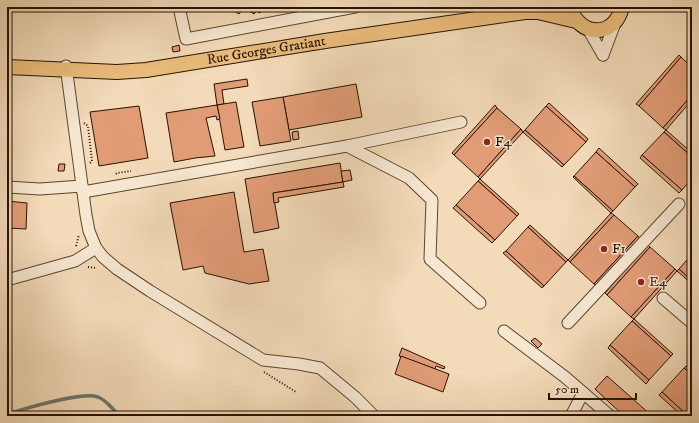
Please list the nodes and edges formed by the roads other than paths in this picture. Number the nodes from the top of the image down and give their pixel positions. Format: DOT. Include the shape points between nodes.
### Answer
graph roads {
  1 [pos="179,7"];
  2 [pos="354,7"];
  3 [pos="570,7"];
  4 [pos="633,7"];
  5 [pos="522,10"];
  6 [pos="619,15"];
  7 [pos="576,20"];
  8 [pos="588,29"];
  9 [pos="7,62"];
  10 [pos="7,67"];
  11 [pos="67,68"];
  12 [pos="461,122"];
  13 [pos="347,146"];
  14 [pos="7,187"];
  15 [pos="82,189"];
  16 [pos="680,204"];
  17 [pos="96,248"];
  18 [pos="7,280"];
  19 [pos="663,298"];
  20 [pos="480,303"];
  21 [pos="568,323"];
  22 [pos="692,323"];
  23 [pos="504,331"];
  24 [pos="583,393"];
  25 [pos="374,416"];
  26 [pos="571,416"];
  27 [pos="610,416"];
  1 -- 2 [label="street" via="186,39"];
  3 -- 7 [label="main road"];
  4 -- 6 [label="main road"];
  5 -- 7 [label="main road, Rue Georges Gratiant"];
  5 -- 11 [label="main road, Rue Georges Gratiant" via="146,70 117,72"];
  6 -- 8 [label="main road" via="609,27 602,30"];
  6 -- 8 [label="street" via="603,55"];
  7 -- 8 [label="main road"];
  9 -- 11 [label="main road, Rue Georges Gratiant"];
  10 -- 11 [label="main road, Rue Georges Gratiant"];
  11 -- 15 [label="street"];
  12 -- 13 [label="street"];
  13 -- 15 [label="street"];
  13 -- 20 [label="street" via="409,178 432,200 430,259"];
  14 -- 15 [label="street"];
  15 -- 17 [label="street" via="89,231"];
  16 -- 21 [label="street"];
  17 -- 18 [label="street" via="75,261"];
  17 -- 25 [label="street" via="117,269 263,360 320,368"];
  19 -- 22 [label="street"];
  23 -- 24 [label="street"];
  24 -- 26 [label="street"];
  24 -- 27 [label="street"];
}
